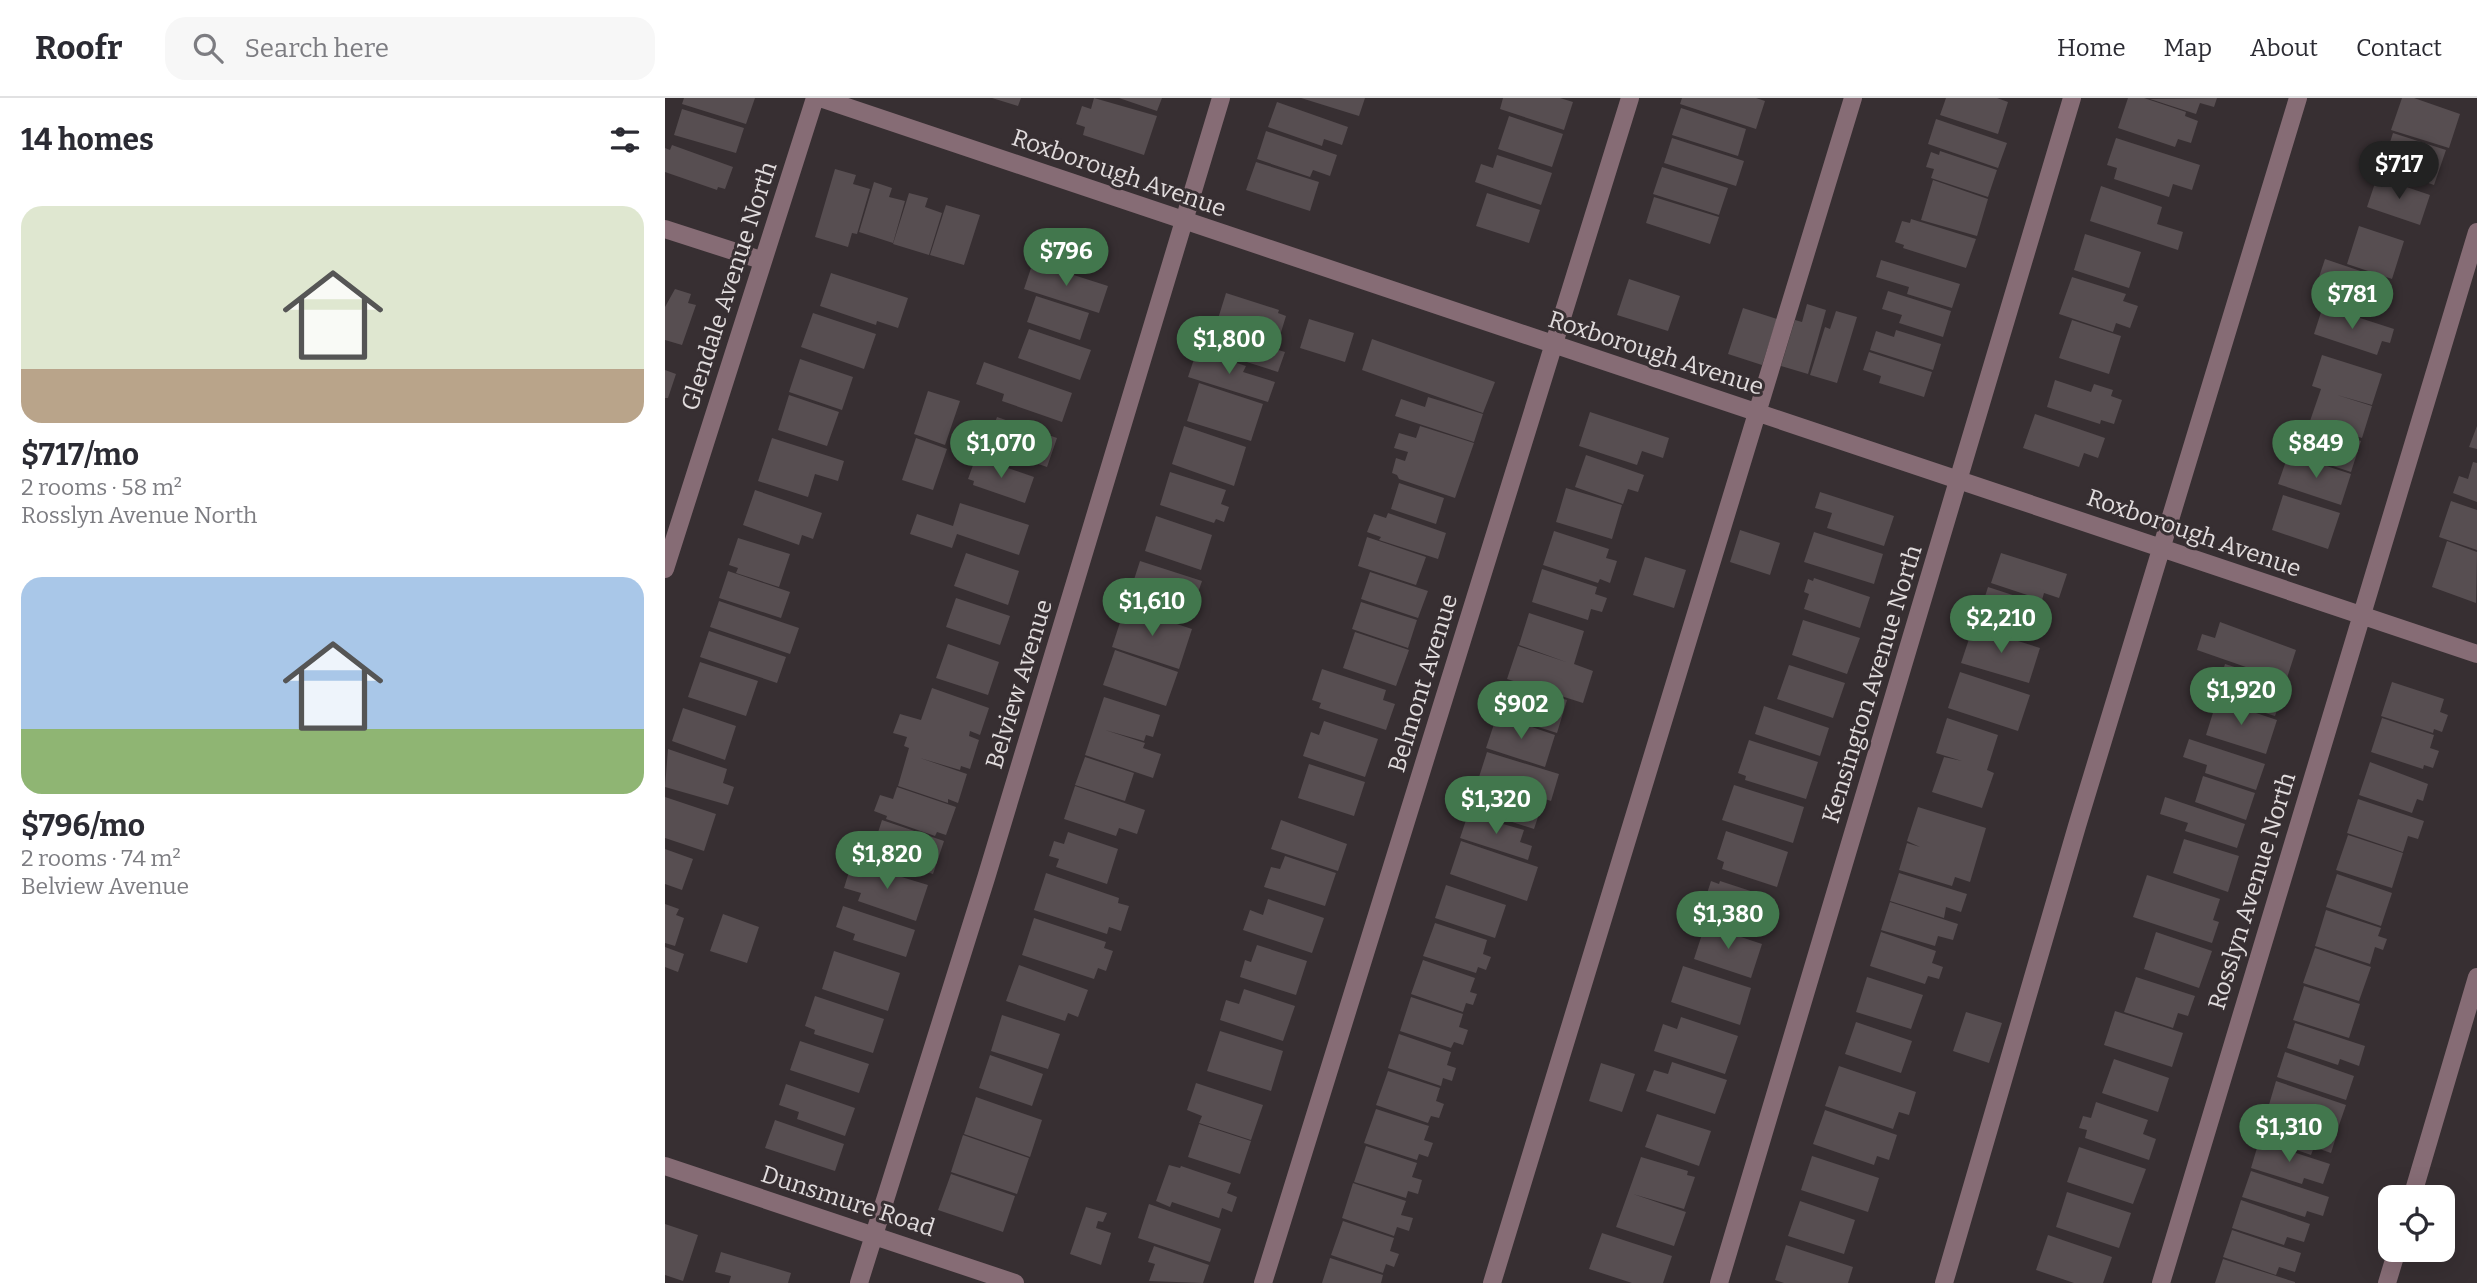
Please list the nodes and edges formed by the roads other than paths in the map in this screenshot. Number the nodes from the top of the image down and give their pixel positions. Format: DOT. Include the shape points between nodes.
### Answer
graph roads {
  1 [pos="817,98"];
  2 [pos="1221,98"];
  3 [pos="1630,98"];
  4 [pos="1853,98"];
  5 [pos="2072,98"];
  6 [pos="2298,98"];
  7 [pos="1184,220"];
  8 [pos="665,229"];
  9 [pos="2477,232"];
  10 [pos="761,260"];
  11 [pos="1553,345"];
  12 [pos="1759,413"];
  13 [pos="1959,479"];
  14 [pos="2161,548"];
  15 [pos="665,569"];
  16 [pos="2360,615"];
  17 [pos="2477,654"];
  18 [pos="2477,977"];
  19 [pos="665,1166"];
  20 [pos="2416,1185"];
  21 [pos="874,1235"];
  22 [pos="2393,1262"];
  23 [pos="859,1283"];
  24 [pos="1015,1283"];
  25 [pos="1263,1283"];
  26 [pos="1492,1283"];
  27 [pos="1719,1283"];
  28 [pos="1944,1283"];
  29 [pos="2161,1283"];
  30 [pos="2387,1283"];
  1 -- 7 [label="street, Roxborough Avenue"];
  1 -- 10 [label="street, Glendale Avenue North"];
  2 -- 7 [label="street, Belview Avenue"];
  3 -- 11 [label="street, Belmont Avenue"];
  4 -- 12 [label="street"];
  5 -- 13 [label="street, Kensington Avenue North"];
  6 -- 14 [label="street"];
  7 -- 11 [label="street, Roxborough Avenue"];
  7 -- 21 [label="street, Belview Avenue"];
  8 -- 10 [label="street"];
  9 -- 16 [label="street, Rosslyn Avenue North"];
  10 -- 15 [label="street, Glendale Avenue North"];
  11 -- 12 [label="street, Roxborough Avenue"];
  11 -- 25 [label="street, Belmont Avenue"];
  12 -- 13 [label="street, Roxborough Avenue"];
  12 -- 26 [label="street"];
  13 -- 14 [label="street, Roxborough Avenue"];
  13 -- 27 [label="street, Kensington Avenue North"];
  14 -- 16 [label="street, Roxborough Avenue"];
  14 -- 28 [label="street"];
  16 -- 17 [label="street, Roxborough Avenue"];
  16 -- 29 [label="street, Rosslyn Avenue North"];
  18 -- 20 [label="street"];
  19 -- 21 [label="street, Dunsmure Road"];
  21 -- 23 [label="street, Belview Avenue"];
  21 -- 24 [label="street, Dunsmure Road"];
  22 -- 30 [label="street"];
}
